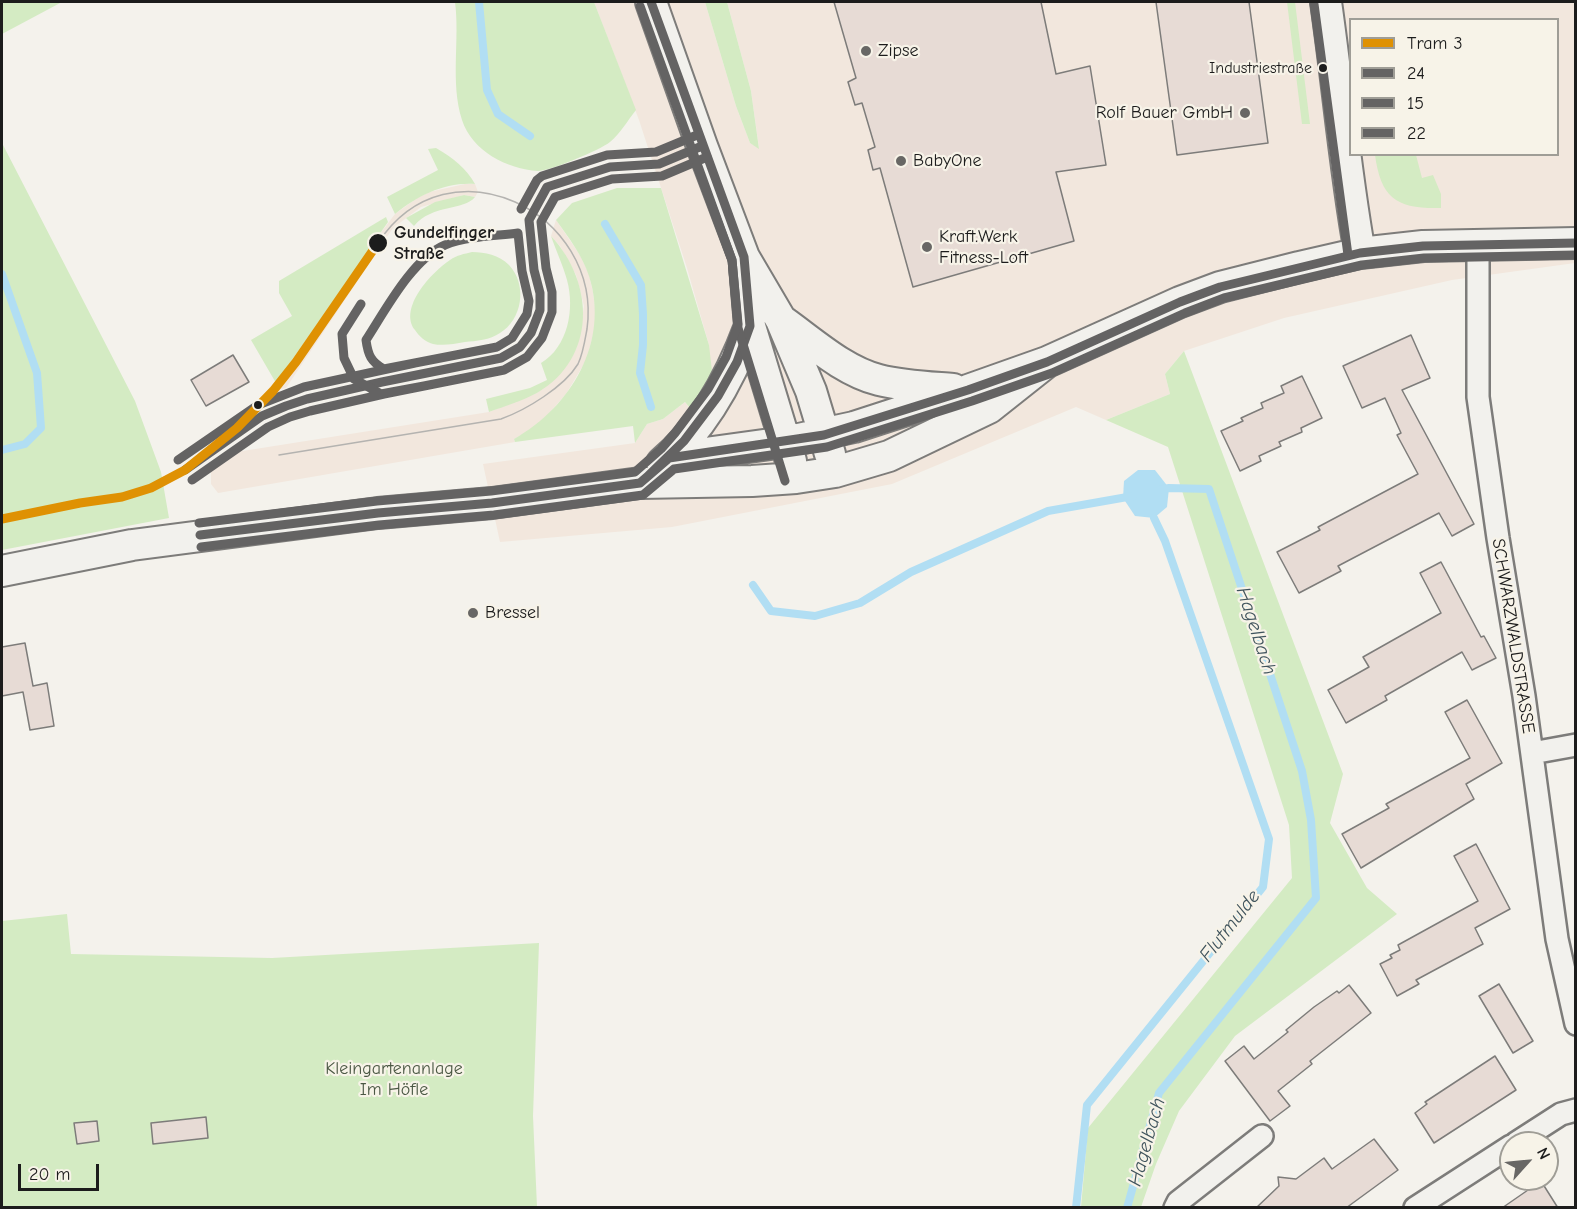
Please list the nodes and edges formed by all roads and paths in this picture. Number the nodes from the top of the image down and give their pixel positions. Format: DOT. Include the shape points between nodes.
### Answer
graph roads {
  1 [pos="651,2"];
  2 [pos="1326,2"];
  3 [pos="1575,243"];
  4 [pos="1478,244"];
  5 [pos="1360,253"];
  6 [pos="744,257"];
  7 [pos="781,320"];
  8 [pos="750,326"];
  9 [pos="1047,362"];
  10 [pos="968,390"];
  11 [pos="824,435"];
  12 [pos="785,442"];
  13 [pos="669,458"];
  14 [pos="835,472"];
  15 [pos="796,478"];
  16 [pos="640,483"];
  17 [pos="2,571"];
  18 [pos="1575,745"];
  19 [pos="1532,753"];
  20 [pos="1575,1024"];
  21 [pos="1575,1110"];
  22 [pos="1535,1131"];
  23 [pos="1262,1136"];
  24 [pos="1499,1154"];
  25 [pos="1175,1208"];
  26 [pos="1415,1208"];
  1 -- 6 [label="street"];
  2 -- 5 [label="street"];
  3 -- 4 [label="street"];
  4 -- 5 [label="street"];
  4 -- 19 [label="street, SCHWARZWALDSTRASSE" via="1478,397"];
  5 -- 9 [label="street" via="1220,287"];
  6 -- 7 [label="street"];
  6 -- 8 [label="street"];
  7 -- 10 [label="street" via="850,369 878,380"];
  7 -- 11 [label="street" via="811,391"];
  8 -- 12 [label="street"];
  8 -- 13 [label="street" via="737,362 718,396"];
  9 -- 10 [label="street"];
  9 -- 14 [label="street" via="989,408 889,456"];
  10 -- 11 [label="street"];
  11 -- 12 [label="street"];
  11 -- 14 [label="street"];
  12 -- 13 [label="street"];
  12 -- 15 [label="street"];
  13 -- 16 [label="street"];
  14 -- 15 [label="street"];
  15 -- 16 [label="street"];
  16 -- 17 [label="street" via="172,539"];
  18 -- 19 [label="street"];
  19 -- 20 [label="street, SCHWARZWALDSTRASSE" via="1557,939"];
  21 -- 22 [label="street"];
  23 -- 25 [label="street"];
  24 -- 26 [label="street"];
}
